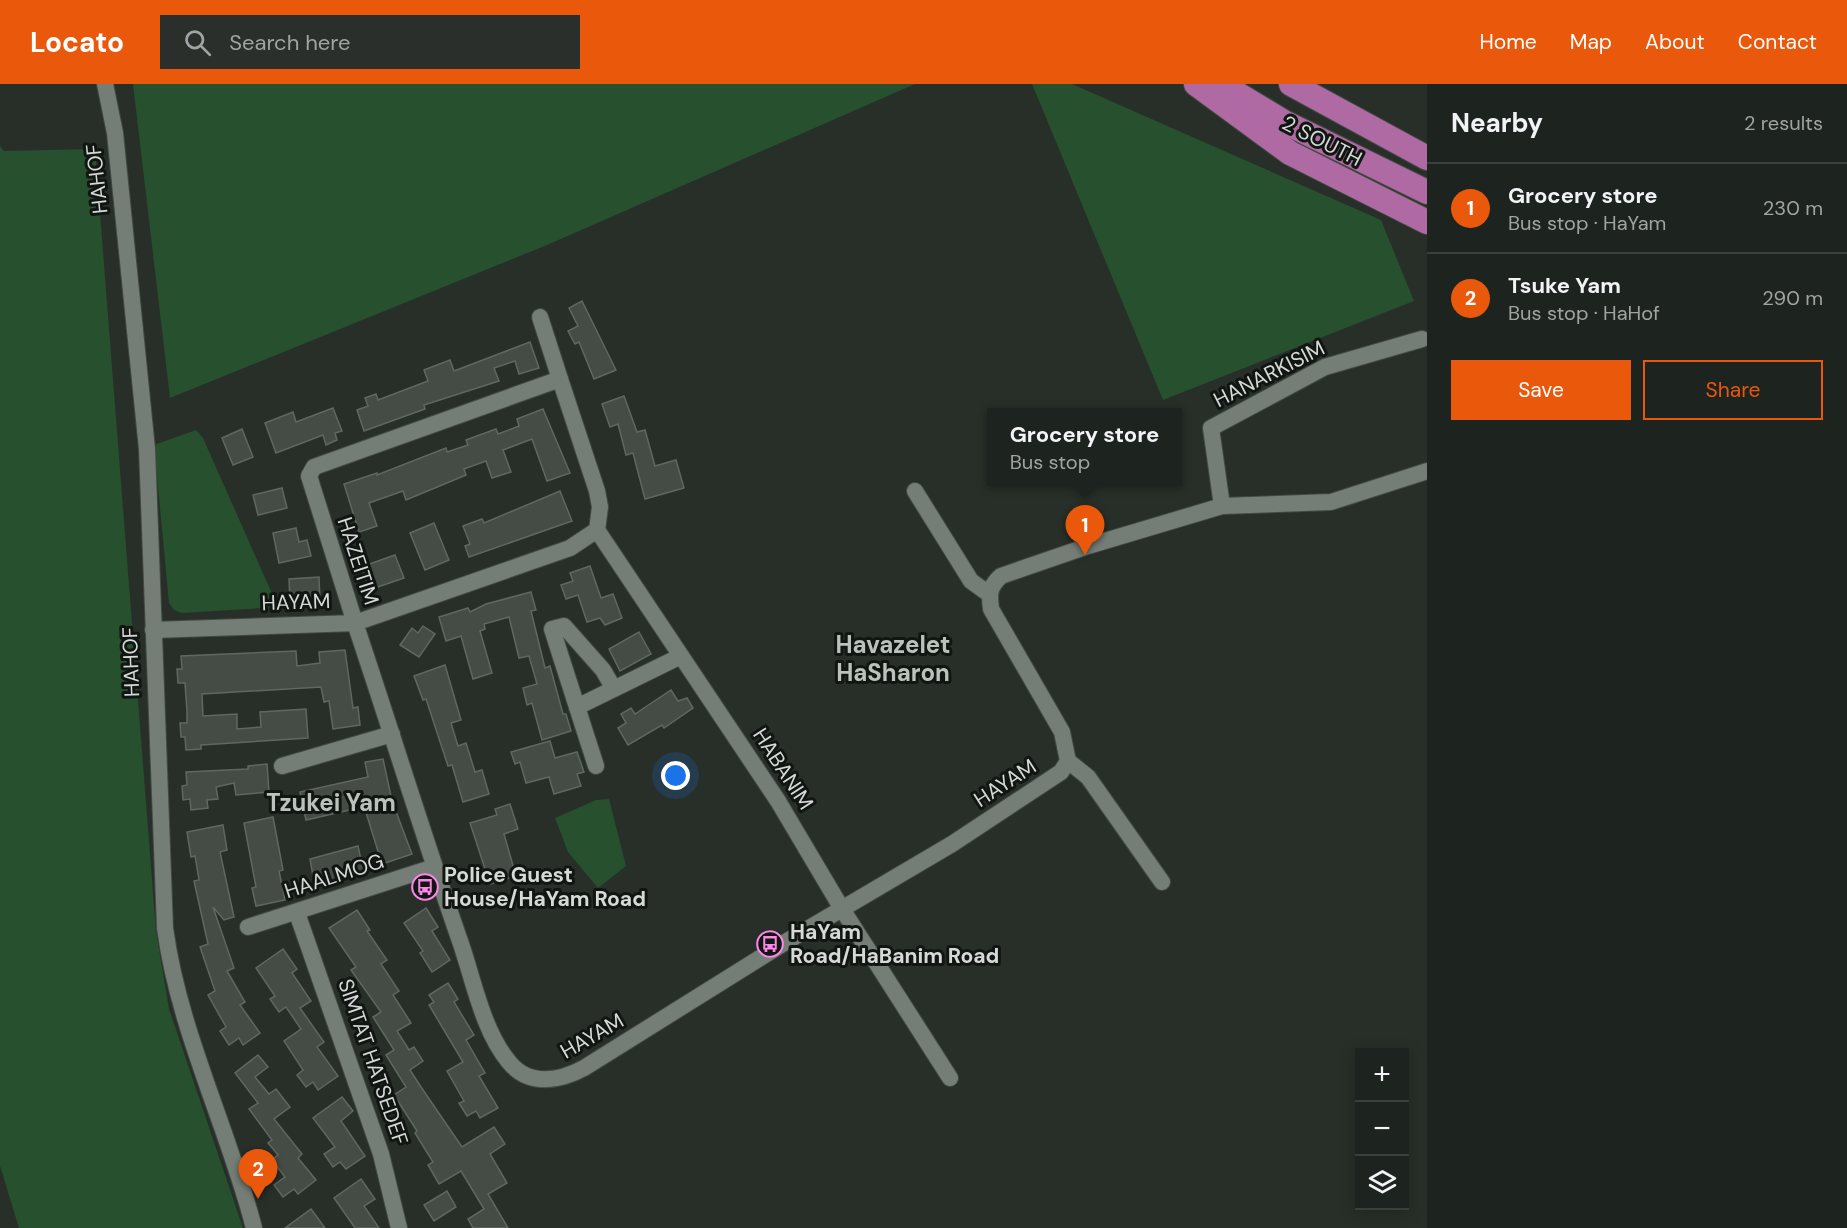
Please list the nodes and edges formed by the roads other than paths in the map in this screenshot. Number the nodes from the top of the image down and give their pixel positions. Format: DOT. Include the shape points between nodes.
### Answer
graph roads {
  1 [pos="105,84"];
  2 [pos="1196,84"];
  3 [pos="1221,84"];
  4 [pos="1291,84"];
  5 [pos="1427,158"];
  6 [pos="1427,192"];
  7 [pos="1427,222"];
  8 [pos="540,317"];
  9 [pos="1422,339"];
  10 [pos="560,379"];
  11 [pos="1427,471"];
  12 [pos="915,491"];
  13 [pos="1222,506"];
  14 [pos="597,530"];
  15 [pos="989,594"];
  16 [pos="355,623"];
  17 [pos="153,630"];
  18 [pos="681,656"];
  19 [pos="614,689"];
  20 [pos="577,707"];
  21 [pos="392,734"];
  22 [pos="1068,761"];
  23 [pos="282,766"];
  24 [pos="596,766"];
  25 [pos="434,867"];
  26 [pos="1162,882"];
  27 [pos="842,909"];
  28 [pos="297,913"];
  29 [pos="248,927"];
  30 [pos="950,1078"];
  31 [pos="254,1228"];
  32 [pos="399,1228"];
  1 -- 17 [label="street, HAHOF" via="115,133 147,448"];
  2 -- 7 [label="highway" via="1290,153"];
  3 -- 6 [label="highway, 2 SOUTH" via="1284,122"];
  4 -- 5 [label="highway"];
  8 -- 10 [label="street"];
  9 -- 13 [label="street, HANARKISIM" via="1325,367 1211,428"];
  10 -- 14 [label="street" via="597,491"];
  10 -- 16 [label="street, HAZEITIM" via="314,468 309,483"];
  11 -- 13 [label="street" via="1331,502"];
  12 -- 15 [label="street" via="971,581"];
  13 -- 15 [label="street" via="1012,570 993,583"];
  14 -- 16 [label="street, HAZEITIM" via="570,548"];
  14 -- 18 [label="street, HABANIM"];
  15 -- 22 [label="street, HAYAM" via="997,621 1062,732"];
  16 -- 17 [label="street, HAYAM"];
  16 -- 21 [label="street, HAYAM"];
  17 -- 31 [label="street, HAHOF" via="162,906 168,947 182,1006 235,1159"];
  18 -- 19 [label="street"];
  18 -- 27 [label="street, HABANIM" via="778,801"];
  19 -- 20 [label="street"];
  19 -- 20 [label="street" via="603,670 564,626 552,629"];
  20 -- 24 [label="street"];
  21 -- 23 [label="street"];
  21 -- 25 [label="street, HAYAM"];
  22 -- 26 [label="street" via="1088,777"];
  22 -- 27 [label="street, HAYAM" via="1049,782"];
  25 -- 27 [label="street, HAYAM" via="492,1035 509,1064 549,1080 584,1068"];
  25 -- 28 [label="street, HAALMOG"];
  27 -- 30 [label="street, HABANIM"];
  28 -- 29 [label="street, HAALMOG"];
  28 -- 32 [label="street, SIMTAT HATSEDEF" via="381,1154"];
}
